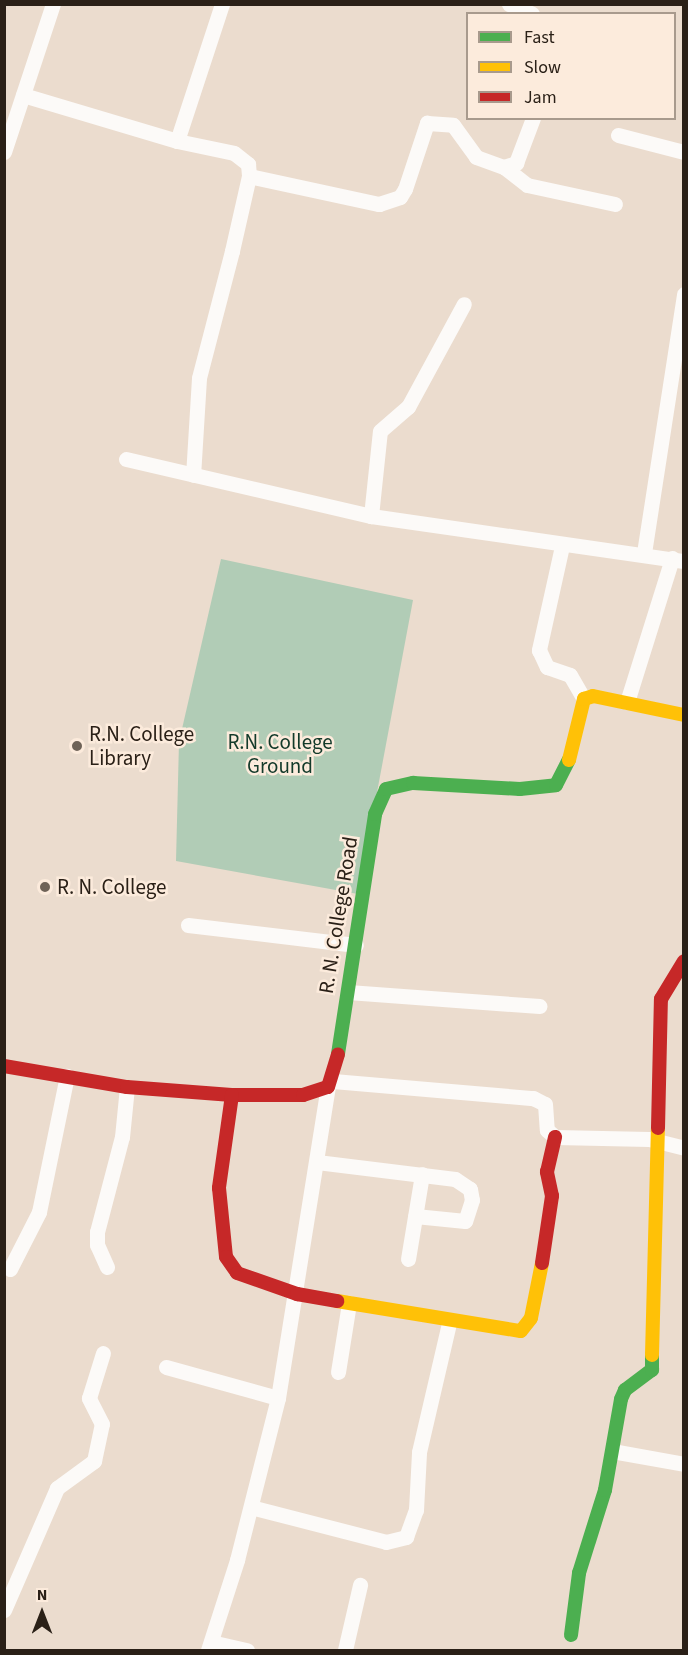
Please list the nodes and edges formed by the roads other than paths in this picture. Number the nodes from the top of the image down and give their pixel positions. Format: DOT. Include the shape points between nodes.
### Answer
graph roads {
  1 [pos="53,4"];
  2 [pos="222,4"];
  3 [pos="509,4"];
  4 [pos="527,12"];
  5 [pos="23,95"];
  6 [pos="532,120"];
  7 [pos="618,135"];
  8 [pos="177,141"];
  9 [pos="4,152"];
  10 [pos="684,152"];
  11 [pos="504,167"];
  12 [pos="249,176"];
  13 [pos="615,204"];
  14 [pos="684,294"];
  15 [pos="464,304"];
  16 [pos="126,459"];
  17 [pos="193,475"];
  18 [pos="371,516"];
  19 [pos="562,546"];
  20 [pos="644,553"];
  21 [pos="678,560"];
  22 [pos="584,699"];
  23 [pos="627,702"];
  24 [pos="684,715"];
  25 [pos="189,925"];
  26 [pos="356,945"];
  27 [pos="684,961"];
  28 [pos="348,992"];
  29 [pos="539,1006"];
  30 [pos="4,1066"];
  31 [pos="67,1076"];
  32 [pos="331,1084"];
  33 [pos="127,1087"];
  34 [pos="232,1095"];
  35 [pos="555,1137"];
  36 [pos="660,1140"];
  37 [pos="684,1148"];
  38 [pos="317,1162"];
  39 [pos="422,1174"];
  40 [pos="415,1216"];
  41 [pos="408,1258"];
  42 [pos="106,1268"];
  43 [pos="10,1269"];
  44 [pos="297,1294"];
  45 [pos="349,1303"];
  46 [pos="448,1323"];
  47 [pos="103,1353"];
  48 [pos="166,1367"];
  49 [pos="338,1372"];
  50 [pos="278,1398"];
  51 [pos="612,1451"];
  52 [pos="684,1464"];
  53 [pos="250,1507"];
  54 [pos="360,1585"];
  55 [pos="4,1610"];
  56 [pos="571,1635"];
  57 [pos="210,1646"];
  58 [pos="247,1650"];
  59 [pos="345,1650"];
  1 -- 5 [label="street"];
  2 -- 8 [label="street"];
  3 -- 4 [label="street"];
  5 -- 8 [label="street"];
  5 -- 9 [label="street"];
  6 -- 11 [label="street" via="516,163"];
  7 -- 10 [label="street"];
  8 -- 12 [label="street" via="242,156 248,164"];
  11 -- 12 [label="street" via="476,157 453,125 433,121 424,129 405,189 390,202 368,203"];
  11 -- 13 [label="street" via="527,185"];
  12 -- 17 [label="street" via="199,378"];
  14 -- 20 [label="street"];
  15 -- 18 [label="street" via="408,407 380,431"];
  16 -- 17 [label="street"];
  17 -- 18 [label="street"];
  18 -- 19 [label="street"];
  19 -- 20 [label="street"];
  19 -- 22 [label="street" via="539,650 547,667 570,675"];
  20 -- 21 [label="street"];
  21 -- 23 [label="street"];
  22 -- 23 [label="street" via="606,697"];
  22 -- 26 [label="street, R. N. College Road" via="565,773 556,785 520,789 413,783 386,789 375,814"];
  23 -- 24 [label="street"];
  25 -- 26 [label="street"];
  26 -- 28 [label="street, R. N. College Road"];
  27 -- 36 [label="street" via="661,999"];
  28 -- 29 [label="street"];
  28 -- 32 [label="street, R. N. College Road"];
  30 -- 31 [label="street"];
  31 -- 33 [label="street"];
  31 -- 43 [label="street" via="39,1212"];
  32 -- 34 [label="street" via="303,1095"];
  32 -- 35 [label="street" via="533,1098 545,1104 547,1130"];
  32 -- 38 [label="street"];
  33 -- 34 [label="street"];
  33 -- 42 [label="street" via="122,1137 97,1232 97,1245"];
  34 -- 44 [label="street" via="219,1188 220,1225 229,1266 245,1278"];
  35 -- 36 [label="street"];
  35 -- 46 [label="street" via="547,1172 552,1196 549,1230 528,1325 513,1332"];
  36 -- 37 [label="street"];
  36 -- 51 [label="street" via="652,1278 654,1360 652,1370 626,1390"];
  38 -- 39 [label="street"];
  38 -- 44 [label="street"];
  39 -- 40 [label="street"];
  39 -- 40 [label="street" via="464,1182 472,1200 465,1221"];
  40 -- 41 [label="street"];
  44 -- 45 [label="street"];
  44 -- 50 [label="street"];
  45 -- 46 [label="street"];
  45 -- 49 [label="street"];
  46 -- 53 [label="street" via="419,1452 416,1510 406,1537 386,1542"];
  47 -- 55 [label="street" via="89,1398 102,1424 94,1461 57,1488"];
  48 -- 50 [label="street"];
  50 -- 53 [label="street"];
  51 -- 52 [label="street"];
  51 -- 56 [label="street" via="597,1519 579,1573"];
  53 -- 57 [label="street"];
  54 -- 59 [label="street"];
  57 -- 58 [label="street"];
}
